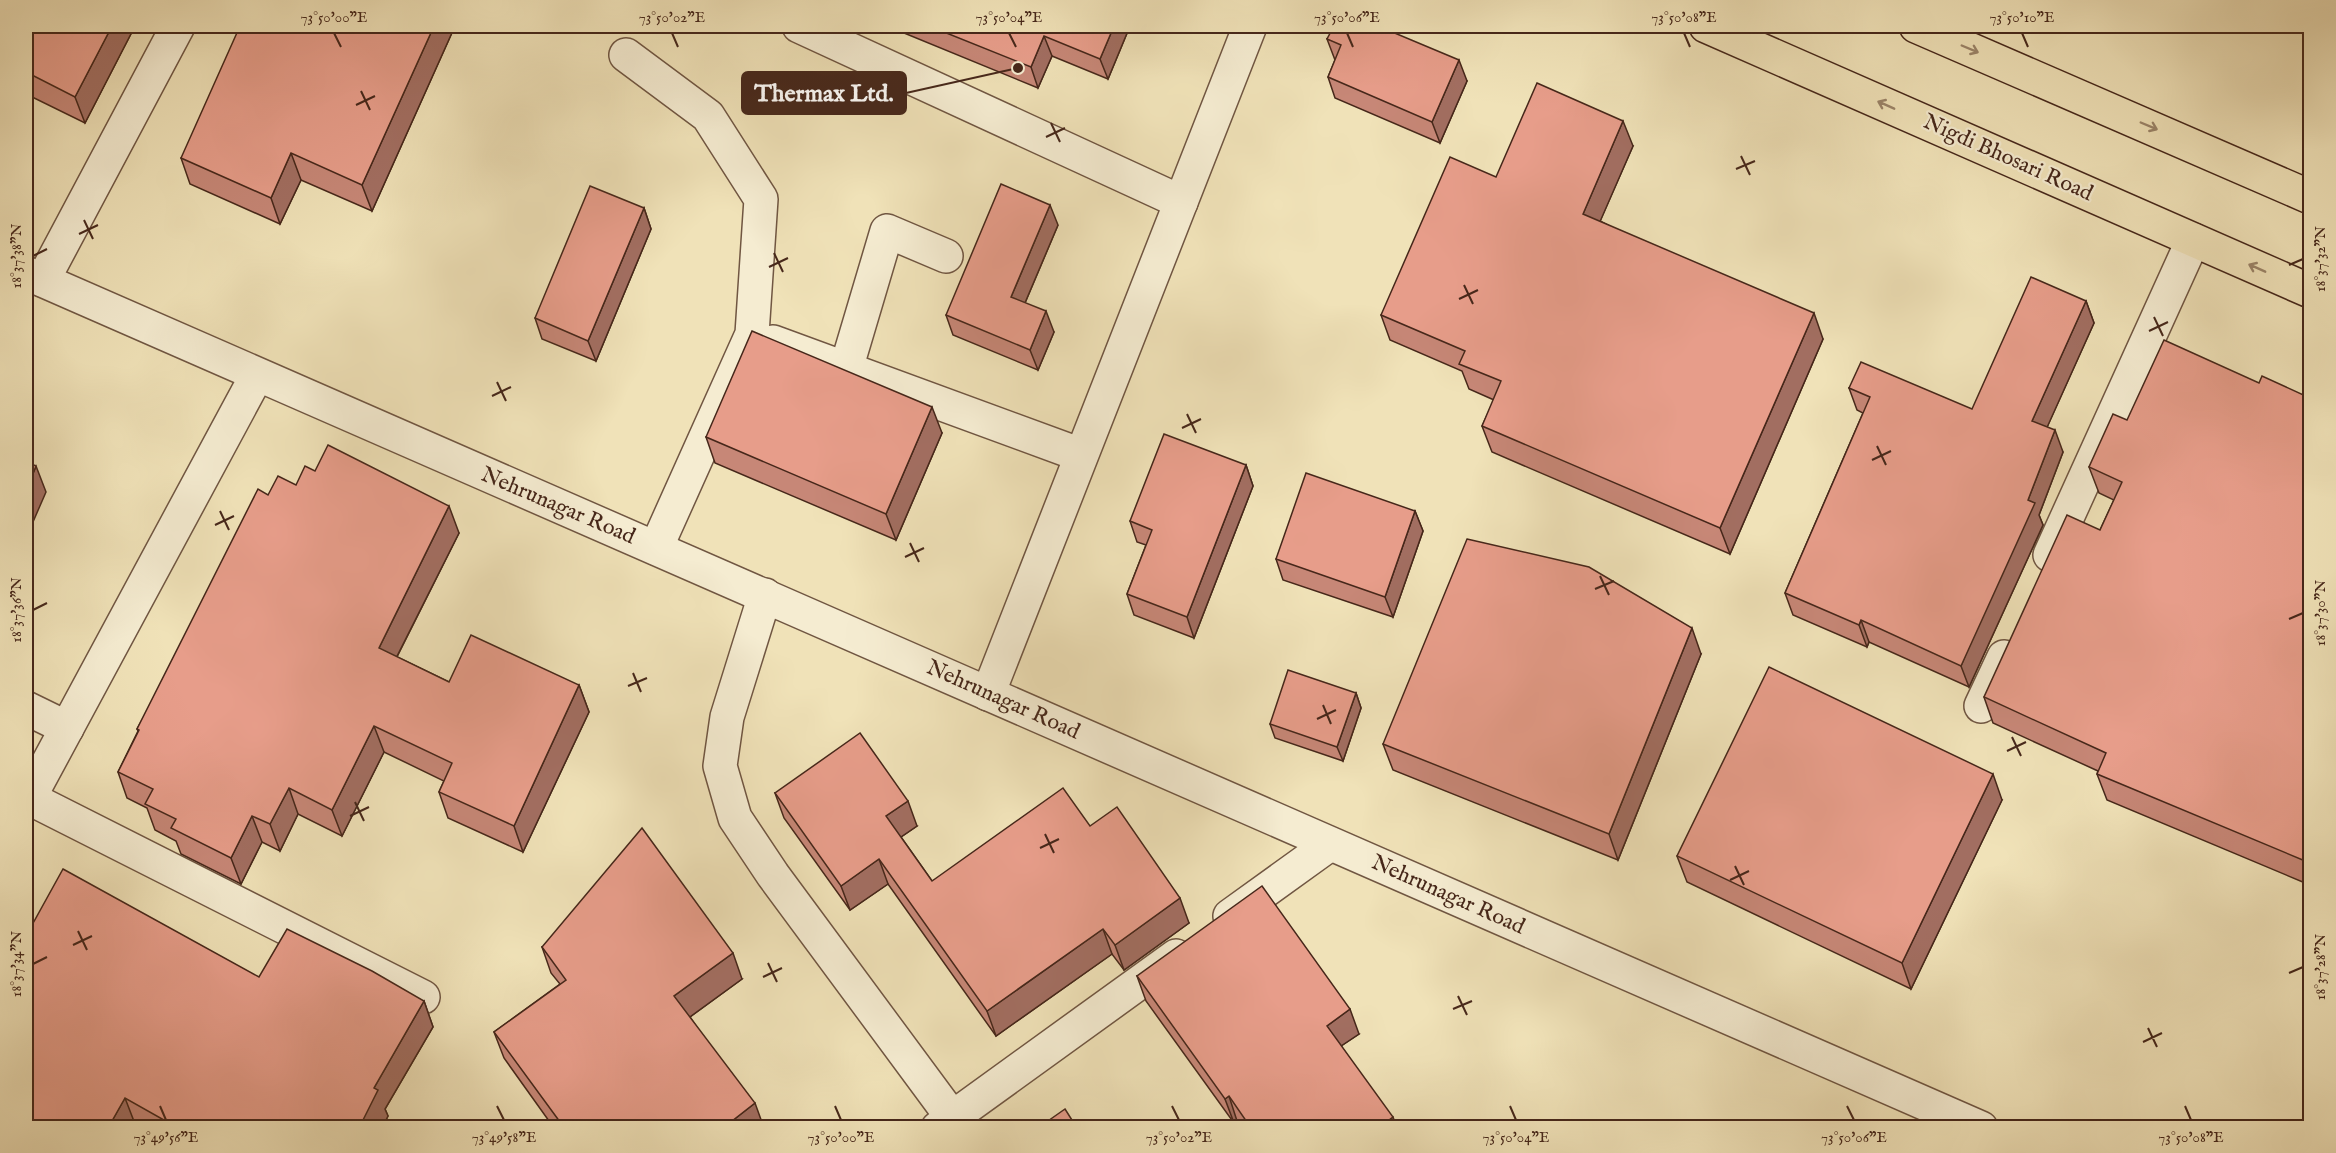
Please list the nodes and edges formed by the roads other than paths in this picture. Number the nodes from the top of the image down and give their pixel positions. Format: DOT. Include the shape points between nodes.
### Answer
graph roads {
  1 [pos="178,26"];
  2 [pos="799,26"];
  3 [pos="1250,26"];
  4 [pos="1706,26"];
  5 [pos="1916,26"];
  6 [pos="626,55"];
  7 [pos="2310,197"];
  8 [pos="1181,202"];
  9 [pos="2193,240"];
  10 [pos="946,256"];
  11 [pos="34,277"];
  12 [pos="2310,291"];
  13 [pos="752,334"];
  14 [pos="846,369"];
  15 [pos="257,375"];
  16 [pos="1081,455"];
  17 [pos="656,548"];
  18 [pos="2035,587"];
  19 [pos="765,595"];
  20 [pos="2016,630"];
  21 [pos="988,694"];
  22 [pos="1981,706"];
  23 [pos="26,708"];
  24 [pos="67,728"];
  25 [pos="27,801"];
  26 [pos="1330,844"];
  27 [pos="423,997"];
  28 [pos="950,1124"];
  29 [pos="1981,1128"];
  1 -- 11 [label="street"];
  2 -- 8 [label="street"];
  3 -- 8 [label="street"];
  9 -- 4 [label="main road, Nigdi Bhosari Road, one-way"];
  5 -- 7 [label="main road, one-way"];
  6 -- 13 [label="street" via="708,116 761,199"];
  8 -- 16 [label="street"];
  12 -- 9 [label="main road, Nigdi Bhosari Road, one-way"];
  9 -- 18 [label="street"];
  10 -- 14 [label="street" via="887,231"];
  11 -- 15 [label="street, Nehrunagar Road"];
  13 -- 14 [label="street"];
  13 -- 17 [label="street"];
  14 -- 16 [label="street"];
  15 -- 17 [label="street, Nehrunagar Road"];
  15 -- 24 [label="street"];
  16 -- 21 [label="street"];
  17 -- 19 [label="street, Nehrunagar Road"];
  19 -- 21 [label="street, Nehrunagar Road"];
  19 -- 28 [label="street" via="725,727 720,766 735,818"];
  20 -- 22 [label="street"];
  21 -- 26 [label="street, Nehrunagar Road"];
  23 -- 24 [label="street"];
  24 -- 25 [label="street"];
  25 -- 27 [label="street"];
  26 -- 28 [label="street"];
  26 -- 29 [label="street, Nehrunagar Road"];
}
